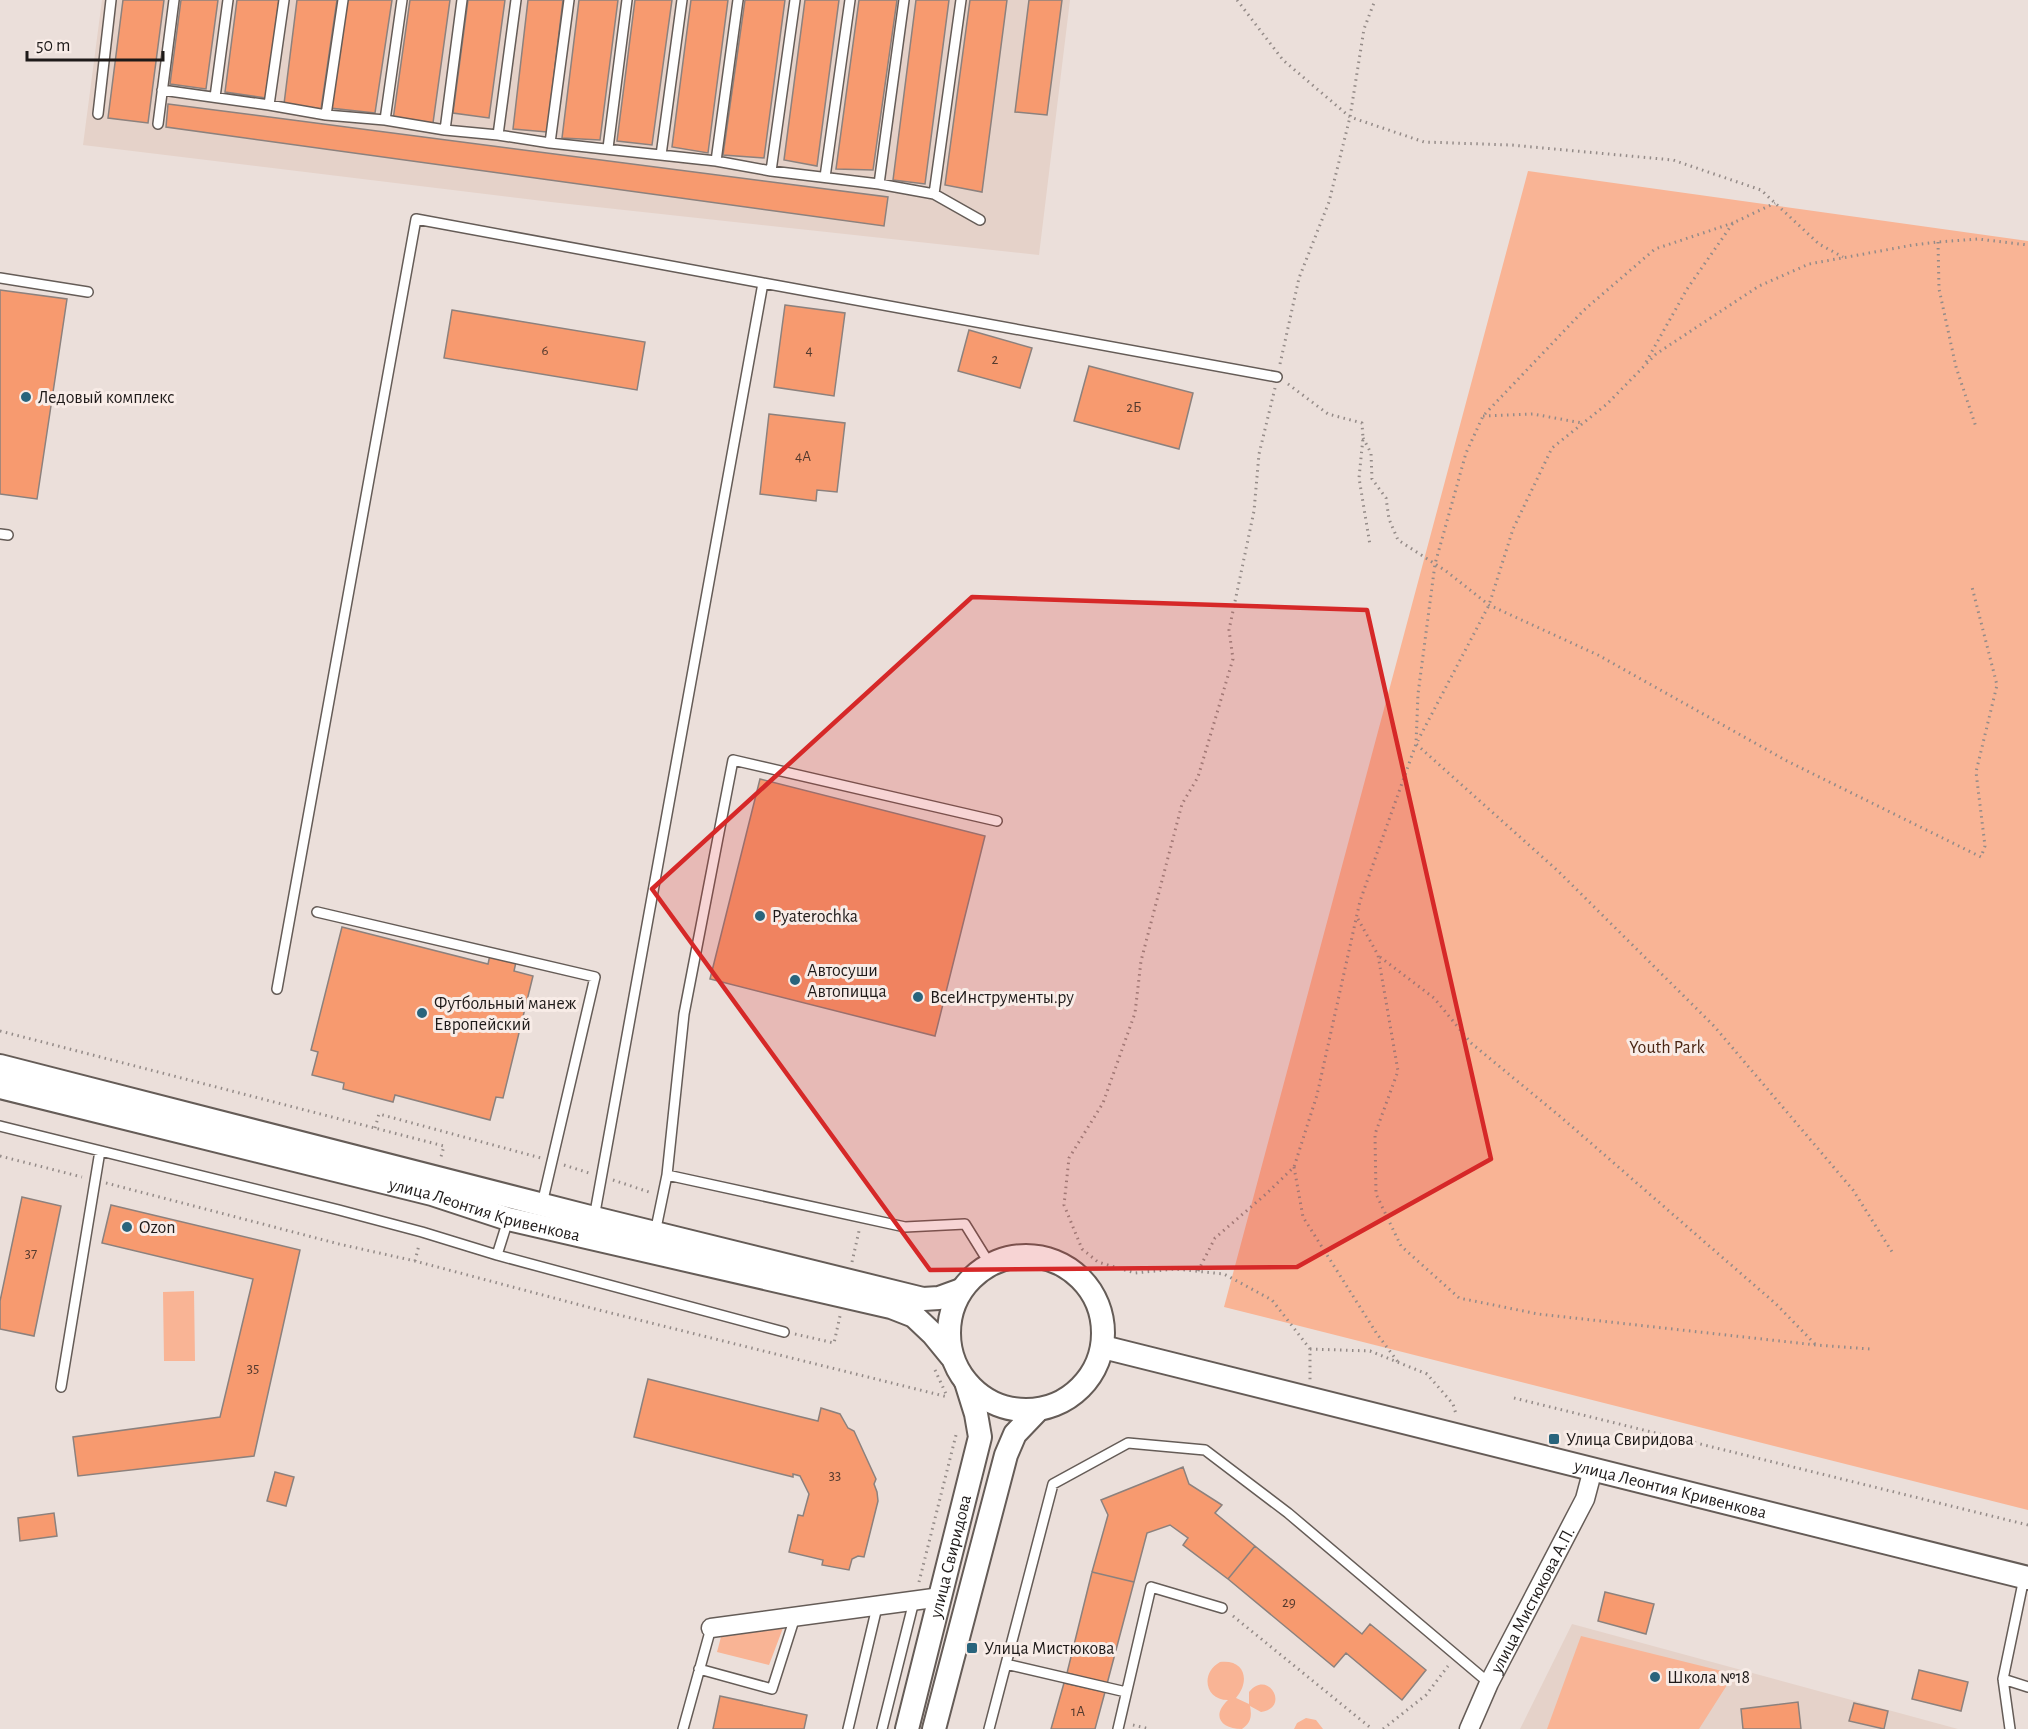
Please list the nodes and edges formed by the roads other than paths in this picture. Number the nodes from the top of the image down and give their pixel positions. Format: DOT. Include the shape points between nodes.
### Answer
graph roads {
  1 [pos="111,0"];
  2 [pos="174,0"];
  3 [pos="228,0"];
  4 [pos="284,0"];
  5 [pos="343,0"];
  6 [pos="402,0"];
  7 [pos="462,0"];
  8 [pos="516,0"];
  9 [pos="569,0"];
  10 [pos="627,0"];
  11 [pos="682,0"];
  12 [pos="738,0"];
  13 [pos="795,0"];
  14 [pos="850,0"];
  15 [pos="904,0"];
  16 [pos="961,0"];
  17 [pos="162,90"];
  18 [pos="215,97"];
  19 [pos="269,105"];
  20 [pos="98,114"];
  21 [pos="326,115"];
  22 [pos="384,120"];
  23 [pos="158,124"];
  24 [pos="445,130"];
  25 [pos="498,135"];
  26 [pos="550,143"];
  27 [pos="608,148"];
  28 [pos="661,155"];
  29 [pos="716,161"];
  30 [pos="771,171"];
  31 [pos="825,177"];
  32 [pos="879,184"];
  33 [pos="934,194"];
  34 [pos="980,220"];
  35 [pos="0,278"];
  36 [pos="763,283"];
  37 [pos="88,292"];
  38 [pos="1277,377"];
  39 [pos="998,821"];
  40 [pos="317,912"];
  41 [pos="277,989"];
  42 [pos="0,1066"];
  43 [pos="0,1087"];
  44 [pos="0,1126"];
  45 [pos="100,1151"];
  46 [pos="667,1175"];
  47 [pos="542,1204"];
  48 [pos="594,1218"];
  49 [pos="508,1219"];
  50 [pos="654,1233"];
  51 [pos="496,1255"];
  52 [pos="991,1266"];
  53 [pos="961,1290"];
  54 [pos="784,1332"];
  55 [pos="1103,1347"];
  56 [pos="943,1362"];
  57 [pos="966,1382"];
  58 [pos="61,1387"];
  59 [pos="1036,1412"];
  60 [pos="1593,1468"];
  61 [pos="2026,1577"];
  62 [pos="941,1597"];
  63 [pos="914,1601"];
  64 [pos="877,1607"];
  65 [pos="1222,1608"];
  66 [pos="795,1617"];
  67 [pos="711,1628"];
  68 [pos="1006,1664"];
  69 [pos="699,1669"];
  70 [pos="2003,1679"];
  71 [pos="1489,1683"];
  72 [pos="2028,1687"];
  73 [pos="1126,1692"];
  74 [pos="1119,1725"];
  75 [pos="683,1729"];
  76 [pos="848,1729"];
  77 [pos="882,1729"];
  78 [pos="907,1729"];
  79 [pos="934,1729"];
  80 [pos="989,1729"];
  81 [pos="1469,1729"];
  82 [pos="2010,1729"];
  1 -- 20 [label="lane"];
  2 -- 17 [label="lane"];
  3 -- 18 [label="lane"];
  4 -- 19 [label="lane"];
  5 -- 21 [label="lane"];
  6 -- 22 [label="lane"];
  7 -- 24 [label="lane"];
  8 -- 25 [label="lane"];
  9 -- 26 [label="lane"];
  10 -- 27 [label="lane"];
  11 -- 28 [label="lane"];
  12 -- 29 [label="lane"];
  13 -- 30 [label="lane"];
  14 -- 31 [label="lane"];
  15 -- 32 [label="lane"];
  16 -- 33 [label="lane"];
  17 -- 18 [label="lane"];
  17 -- 23 [label="lane"];
  18 -- 19 [label="lane"];
  19 -- 21 [label="lane"];
  21 -- 22 [label="lane"];
  22 -- 24 [label="lane"];
  24 -- 25 [label="lane"];
  25 -- 26 [label="lane"];
  26 -- 27 [label="lane"];
  27 -- 28 [label="lane"];
  28 -- 29 [label="lane"];
  29 -- 30 [label="lane"];
  30 -- 31 [label="lane"];
  31 -- 32 [label="lane"];
  32 -- 33 [label="lane"];
  33 -- 34 [label="lane"];
  35 -- 37 [label="lane"];
  36 -- 38 [label="lane"];
  36 -- 41 [label="lane" via="416,219"];
  36 -- 48 [label="lane"];
  39 -- 46 [label="lane" via="733,760 684,1014"];
  40 -- 47 [label="lane" via="595,977"];
  42 -- 47 [label="street, улица Леонтия Кривенкова"];
  43 -- 49 [label="street, улица Леонтия Кривенкова" via="432,1194"];
  44 -- 45 [label="lane"];
  45 -- 51 [label="lane" via="339,1210"];
  45 -- 58 [label="lane"];
  46 -- 50 [label="lane"];
  46 -- 52 [label="lane" via="905,1227 965,1224"];
  47 -- 48 [label="street, улица Леонтия Кривенкова"];
  48 -- 50 [label="street, улица Леонтия Кривенкова"];
  49 -- 51 [label="lane"];
  49 -- 56 [label="street, улица Леонтия Кривенкова" via="891,1306 914,1316 933,1334"];
  50 -- 53 [label="street, улица Леонтия Кривенкова" via="923,1299"];
  51 -- 54 [label="lane"];
  52 -- 53 [label="street" via="979,1271"];
  52 -- 55 [label="street" via="1010,1257 1038,1257 1066,1267 1092,1292 1103,1322"];
  53 -- 56 [label="street" via="950,1310"];
  55 -- 59 [label="street" via="1083,1387 1057,1405"];
  55 -- 60 [label="street, улица Леонтия Кривенкова"];
  56 -- 57 [label="street"];
  57 -- 59 [label="street" via="994,1402"];
  57 -- 62 [label="street, улица Свиридова" via="980,1437"];
  59 -- 79 [label="street, улица Свиридова" via="1015,1434 1006,1455"];
  60 -- 61 [label="street, улица Леонтия Кривенкова"];
  60 -- 71 [label="street, улица Мистюкова А.П." via="1585,1498"];
  61 -- 70 [label="lane"];
  62 -- 63 [label="street"];
  62 -- 78 [label="street, улица Свиридова"];
  63 -- 64 [label="street"];
  63 -- 77 [label="lane"];
  64 -- 66 [label="street"];
  64 -- 76 [label="lane"];
  65 -- 73 [label="lane" via="1151,1587"];
  66 -- 67 [label="street"];
  66 -- 69 [label="lane" via="772,1689"];
  67 -- 69 [label="lane"];
  68 -- 71 [label="lane" via="1053,1484 1128,1443 1205,1449 1288,1513"];
  68 -- 73 [label="lane"];
  68 -- 80 [label="lane"];
  69 -- 75 [label="lane"];
  70 -- 72 [label="lane"];
  70 -- 82 [label="lane"];
  71 -- 81 [label="street, улица Мистюкова А.П."];
  73 -- 74 [label="lane"];
}
